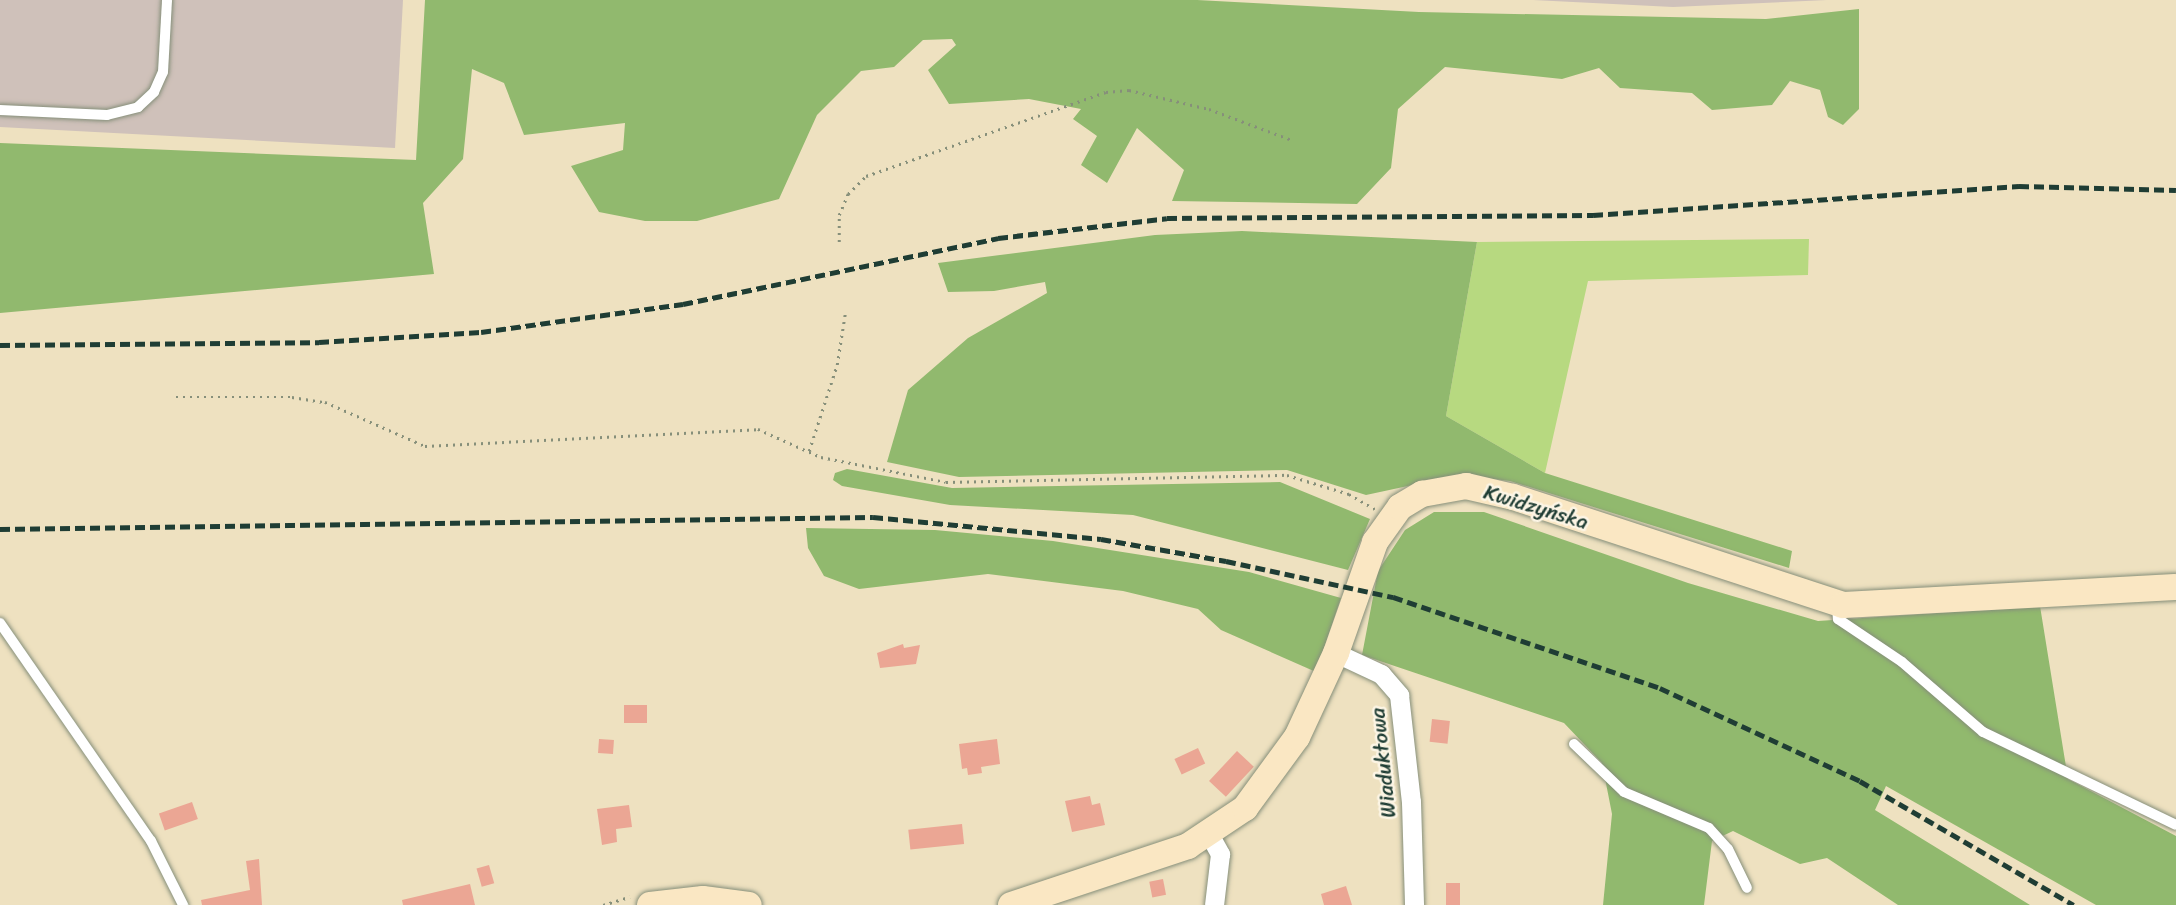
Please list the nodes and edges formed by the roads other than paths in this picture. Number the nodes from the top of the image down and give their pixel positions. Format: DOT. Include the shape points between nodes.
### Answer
graph roads {
  1 [pos="167,0"];
  2 [pos="0,110"];
  3 [pos="2176,587"];
  4 [pos="1837,603"];
  5 [pos="0,623"];
  6 [pos="1336,653"];
  7 [pos="1574,744"];
  8 [pos="2176,825"];
  9 [pos="1209,834"];
  10 [pos="1747,888"];
  11 [pos="183,905"];
  12 [pos="650,905"];
  13 [pos="749,905"];
  14 [pos="1012,905"];
  15 [pos="1214,905"];
  16 [pos="1414,905"];
  1 -- 2 [label="lane" via="163,72 155,92 138,107 107,115"];
  3 -- 4 [label="street, Kwidzyńska" via="1889,605"];
  4 -- 6 [label="street, Kwidzyńska" via="1513,497 1466,486 1422,494 1390,518 1375,542"];
  4 -- 8 [label="lane" via="1838,619 1902,662 1977,728"];
  5 -- 11 [label="lane" via="151,841"];
  6 -- 9 [label="street, Kwidzyńska" via="1297,737 1270,779 1245,808"];
  6 -- 16 [label="street, Wiaduktowa" via="1381,674 1399,695 1411,802"];
  7 -- 10 [label="lane" via="1624,792 1709,828 1728,849"];
  9 -- 14 [label="street, Kwidzyńska" via="1188,846"];
  9 -- 15 [label="street" via="1220,855"];
  12 -- 13 [label="street" via="703,899"];
}
